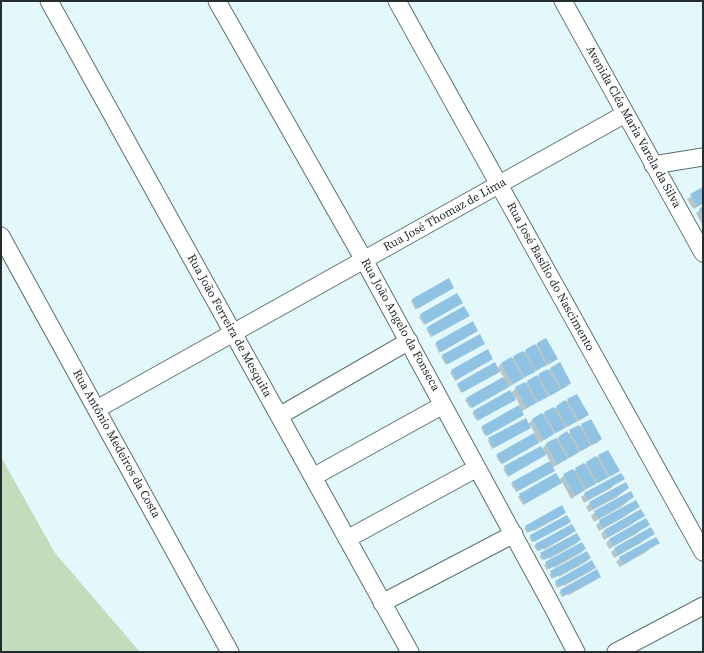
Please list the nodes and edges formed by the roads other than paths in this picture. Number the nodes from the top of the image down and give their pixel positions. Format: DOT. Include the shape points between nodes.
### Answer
graph roads {
  1 [pos="49,1"];
  2 [pos="217,1"];
  3 [pos="397,1"];
  4 [pos="563,1"];
  5 [pos="625,114"];
  6 [pos="703,157"];
  7 [pos="654,165"];
  8 [pos="499,184"];
  9 [pos="1,236"];
  10 [pos="703,253"];
  11 [pos="364,260"];
  12 [pos="233,333"];
  13 [pos="409,341"];
  14 [pos="97,409"];
  15 [pos="436,409"];
  16 [pos="279,416"];
  17 [pos="478,468"];
  18 [pos="313,477"];
  19 [pos="514,534"];
  20 [pos="348,539"];
  21 [pos="703,552"];
  22 [pos="382,603"];
  23 [pos="703,606"];
  24 [pos="230,652"];
  25 [pos="410,652"];
  26 [pos="576,652"];
  27 [pos="616,652"];
  1 -- 12 [label="street, Rua João Ferreira de Mesquita"];
  2 -- 11 [label="street, Rua João Angelo da Fonseca"];
  3 -- 8 [label="street, Rua José Basílio do Nascimento"];
  4 -- 5 [label="street, Avenida Cléa Maria Varela da Silva"];
  5 -- 7 [label="street, Avenida Cléa Maria Varela da Silva"];
  5 -- 8 [label="street, Rua José Thomaz de Lima"];
  6 -- 7 [label="street"];
  7 -- 10 [label="street, Avenida Cléa Maria Varela da Silva"];
  8 -- 11 [label="street, Rua José Thomaz de Lima"];
  8 -- 21 [label="street, Rua José Basílio do Nascimento"];
  9 -- 14 [label="street, Rua Antônio Medeiros da Costa"];
  11 -- 12 [label="street, Rua José Thomaz de Lima"];
  11 -- 13 [label="street, Rua João Angelo da Fonseca"];
  12 -- 14 [label="street, Rua José Thomaz de Lima"];
  12 -- 16 [label="street, Rua João Ferreira de Mesquita"];
  13 -- 15 [label="street, Rua João Angelo da Fonseca"];
  13 -- 16 [label="street"];
  14 -- 24 [label="street, Rua Antônio Medeiros da Costa"];
  15 -- 17 [label="street, Rua João Angelo da Fonseca"];
  15 -- 18 [label="street"];
  16 -- 18 [label="street, Rua João Ferreira de Mesquita"];
  17 -- 19 [label="street, Rua João Angelo da Fonseca"];
  17 -- 20 [label="street"];
  18 -- 20 [label="street, Rua João Ferreira de Mesquita"];
  19 -- 22 [label="street"];
  19 -- 26 [label="street, Rua João Angelo da Fonseca"];
  20 -- 22 [label="street, Rua João Ferreira de Mesquita"];
  22 -- 25 [label="street, Rua João Ferreira de Mesquita"];
  23 -- 27 [label="street"];
}
